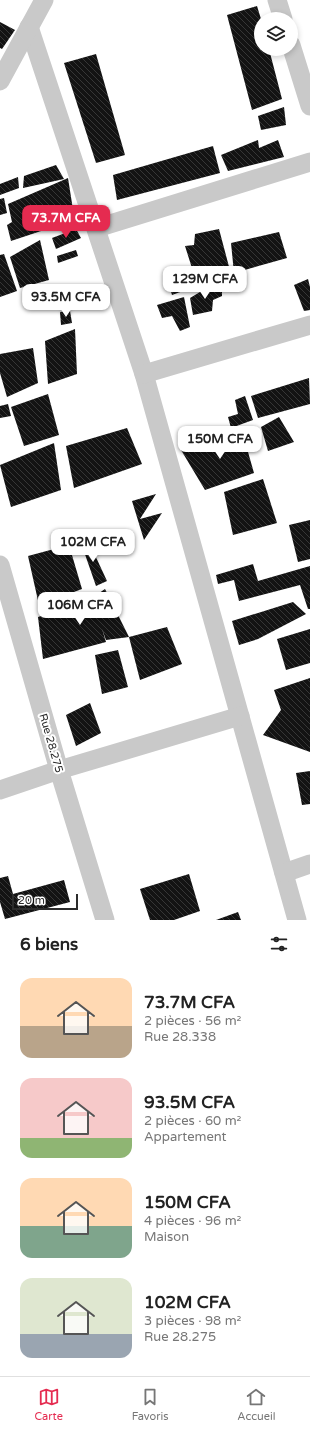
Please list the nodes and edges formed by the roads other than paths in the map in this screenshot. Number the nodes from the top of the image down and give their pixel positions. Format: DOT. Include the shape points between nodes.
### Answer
graph roads {
  1 [pos="44,0"];
  2 [pos="277,0"];
  3 [pos="281,12"];
  4 [pos="29,27"];
  5 [pos="295,56"];
  6 [pos="0,81"];
  7 [pos="310,106"];
  8 [pos="310,162"];
  9 [pos="97,228"];
  10 [pos="310,325"];
  11 [pos="144,374"];
  12 [pos="0,565"];
  13 [pos="240,716"];
  14 [pos="59,770"];
  15 [pos="0,790"];
  16 [pos="310,864"];
  17 [pos="284,874"];
  18 [pos="105,920"];
  19 [pos="297,920"];
  1 -- 4 [label="street"];
  2 -- 3 [label="street"];
  4 -- 6 [label="street"];
  4 -- 9 [label="street"];
  5 -- 7 [label="street"];
  8 -- 9 [label="street"];
  9 -- 11 [label="street"];
  10 -- 11 [label="street"];
  11 -- 13 [label="street"];
  12 -- 14 [label="street, Rue 28.275"];
  13 -- 14 [label="street"];
  13 -- 17 [label="street"];
  14 -- 15 [label="street"];
  14 -- 18 [label="street, Rue 28.275"];
  16 -- 17 [label="street"];
  17 -- 19 [label="street"];
}
